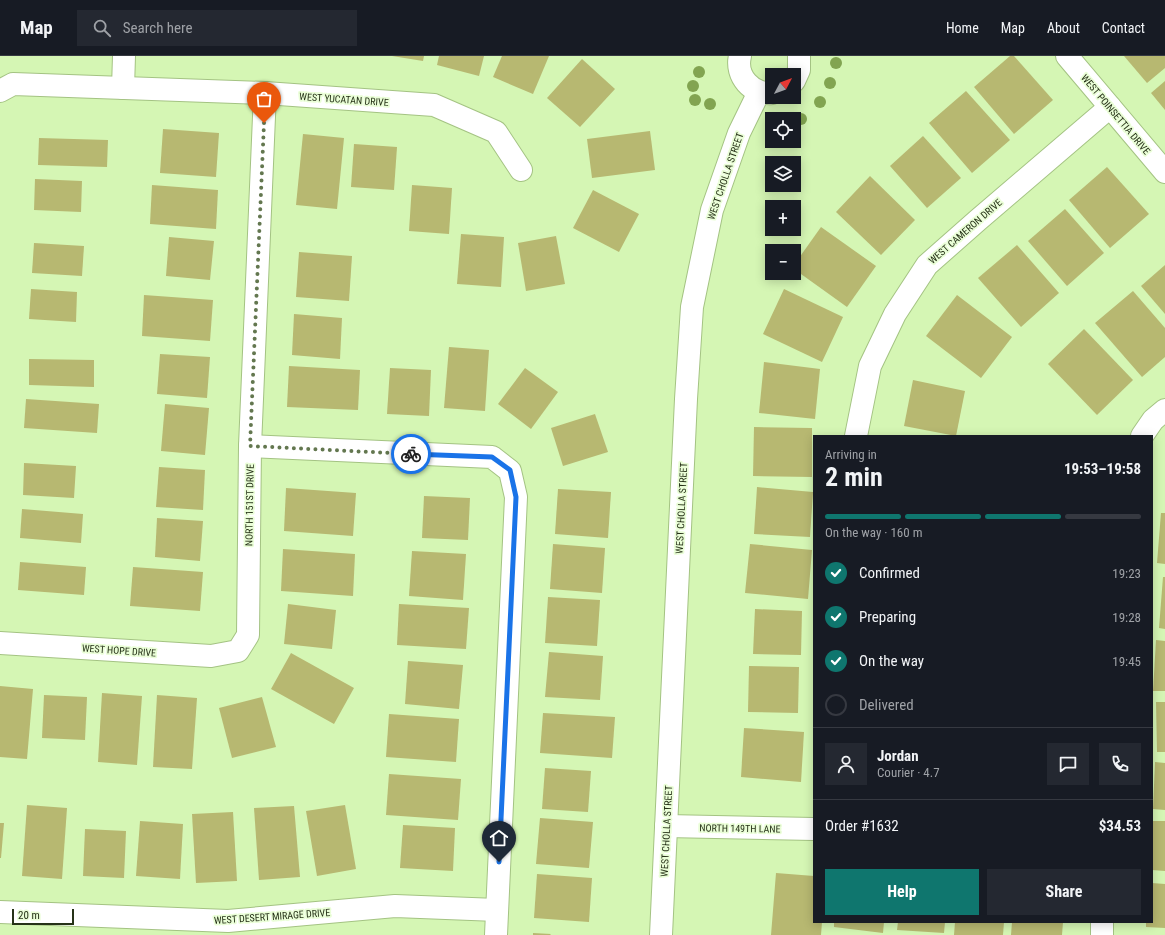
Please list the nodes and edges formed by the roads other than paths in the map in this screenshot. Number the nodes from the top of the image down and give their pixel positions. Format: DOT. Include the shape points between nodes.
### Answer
graph roads {
  1 [pos="124,56"];
  2 [pos="740,56"];
  3 [pos="799,56"];
  4 [pos="1067,56"];
  5 [pos="799,68"];
  6 [pos="123,88"];
  7 [pos="0,91"];
  8 [pos="765,92"];
  9 [pos="265,93"];
  10 [pos="765,94"];
  11 [pos="1110,107"];
  12 [pos="521,170"];
  13 [pos="1165,172"];
  14 [pos="1165,410"];
  15 [pos="856,435"];
  16 [pos="1143,435"];
  17 [pos="250,446"];
  18 [pos="0,643"];
  19 [pos="238,651"];
  20 [pos="666,826"];
  21 [pos="813,829"];
  22 [pos="497,910"];
  23 [pos="0,912"];
  24 [pos="1102,923"];
  25 [pos="496,935"];
  26 [pos="661,935"];
  27 [pos="1102,935"];
  1 -- 6 [label="street"];
  2 -- 8 [label="street" via="740,71 744,80 751,87"];
  3 -- 5 [label="street"];
  4 -- 11 [label="street, WEST POINSETTIA DRIVE"];
  6 -- 7 [label="street, WEST YUCATAN DRIVE" via="12,84"];
  6 -- 9 [label="street, WEST YUCATAN DRIVE"];
  9 -- 12 [label="street, WEST YUCATAN DRIVE" via="434,106 496,132"];
  9 -- 17 [label="street, NORTH 151ST DRIVE"];
  10 -- 20 [label="street, WEST CHOLLA STREET" via="739,133 712,210 692,307"];
  11 -- 13 [label="street, WEST POINSETTIA DRIVE"];
  11 -- 15 [label="street, WEST CAMERON DRIVE" via="927,266 895,314 870,366"];
  14 -- 16 [label="street" via="1153,420"];
  17 -- 19 [label="street, NORTH 151ST DRIVE" via="248,635"];
  17 -- 22 [label="street" via="492,457 510,470 516,497"];
  18 -- 19 [label="street, WEST HOPE DRIVE" via="211,656"];
  20 -- 21 [label="street, NORTH 149TH LANE"];
  20 -- 26 [label="street, WEST CHOLLA STREET"];
  22 -- 23 [label="street, WEST DESERT MIRAGE DRIVE" via="395,906 228,921"];
  22 -- 25 [label="street"];
  24 -- 27 [label="street"];
}
